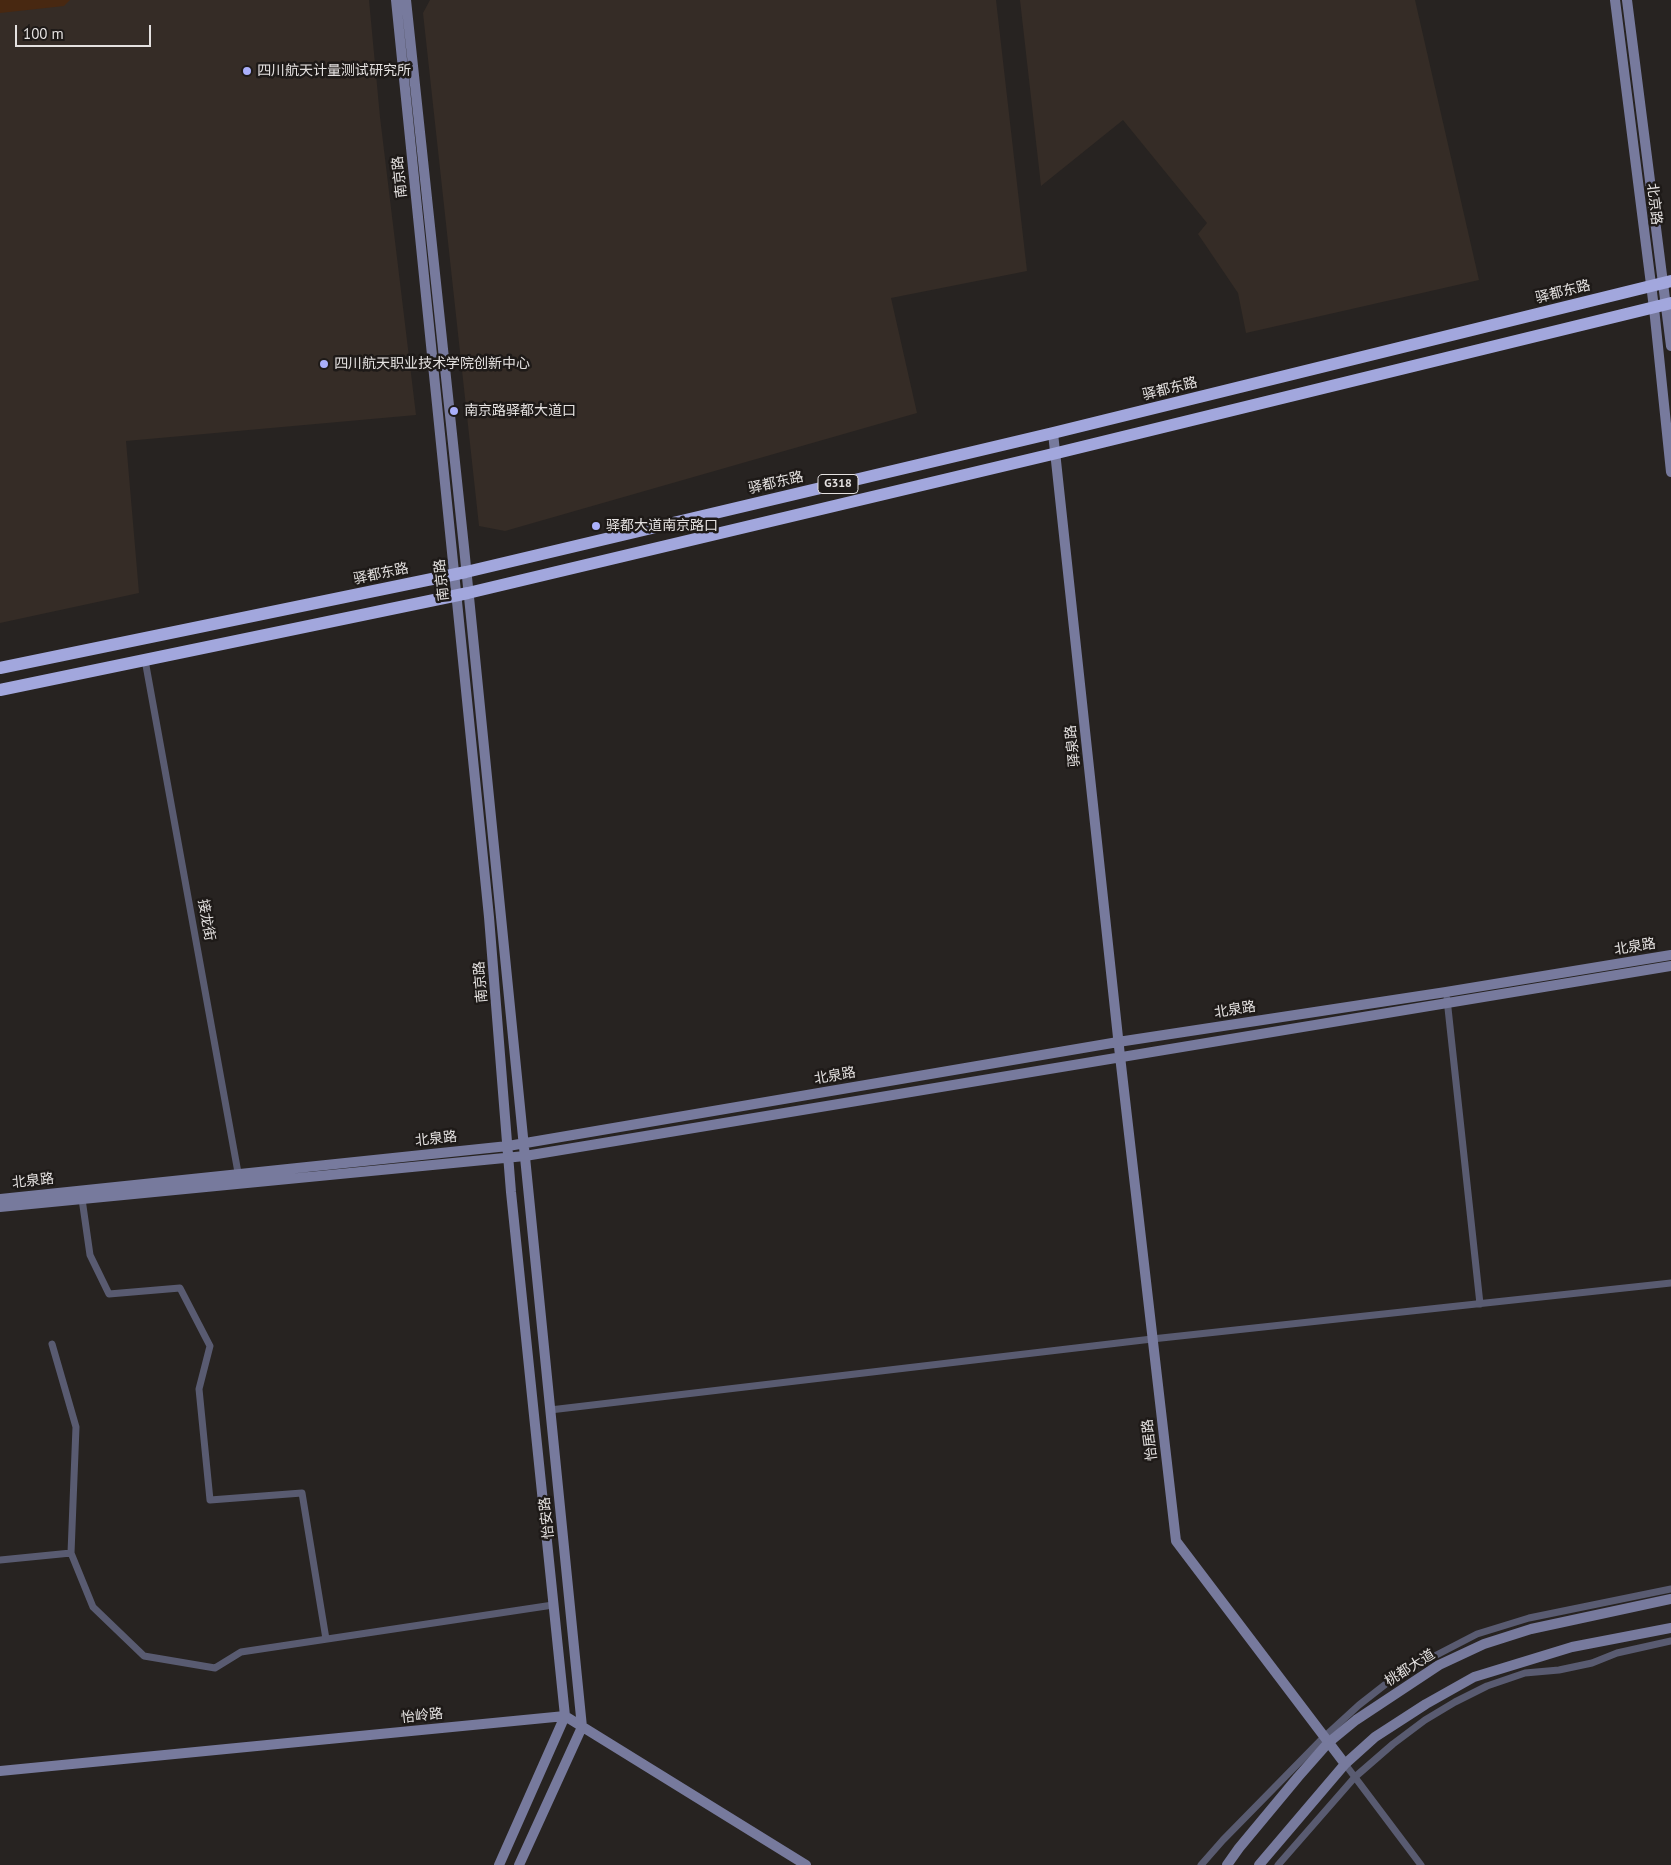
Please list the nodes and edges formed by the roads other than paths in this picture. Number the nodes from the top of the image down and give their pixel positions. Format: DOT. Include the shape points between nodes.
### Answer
graph roads {
  1 [pos="396,0"];
  2 [pos="406,0"];
  3 [pos="1615,0"];
  4 [pos="1627,0"];
  5 [pos="1668,282"];
  6 [pos="1651,286"];
  7 [pos="1669,304"];
  8 [pos="1654,308"];
  9 [pos="1671,346"];
  10 [pos="1053,433"];
  11 [pos="1057,453"];
  12 [pos="1671,472"];
  13 [pos="460,573"];
  14 [pos="463,594"];
  15 [pos="145,660"];
  16 [pos="0,668"];
  17 [pos="0,690"];
  18 [pos="1671,955"];
  19 [pos="1671,966"];
  20 [pos="1447,997"];
  21 [pos="1118,1042"];
  22 [pos="1120,1056"];
  23 [pos="524,1143"];
  24 [pos="508,1146"];
  25 [pos="525,1156"];
  26 [pos="509,1157"];
  27 [pos="240,1179"];
  28 [pos="0,1199"];
  29 [pos="82,1199"];
  30 [pos="0,1207"];
  31 [pos="1671,1283"];
  32 [pos="1480,1304"];
  33 [pos="1152,1339"];
  34 [pos="52,1344"];
  35 [pos="550,1410"];
  36 [pos="71,1553"];
  37 [pos="0,1560"];
  38 [pos="1671,1589"];
  39 [pos="1671,1599"];
  40 [pos="553,1605"];
  41 [pos="1671,1628"];
  42 [pos="326,1639"];
  43 [pos="1671,1641"];
  44 [pos="565,1716"];
  45 [pos="582,1727"];
  46 [pos="1326,1740"];
  47 [pos="1345,1764"];
  48 [pos="0,1771"];
  49 [pos="1355,1777"];
  50 [pos="500,1865"];
  51 [pos="519,1865"];
  52 [pos="806,1865"];
  53 [pos="1201,1865"];
  54 [pos="1227,1865"];
  55 [pos="1259,1865"];
  56 [pos="1278,1865"];
  57 [pos="1421,1865"];
  1 -- 13 [label="street, 南京路"];
  2 -- 13 [label="street"];
  3 -- 6 [label="street, 北京路"];
  4 -- 5 [label="street, 北京路"];
  5 -- 6 [label="highway, 驿都东路 / G318"];
  5 -- 7 [label="street, 北京路"];
  6 -- 8 [label="street, 北京路"];
  6 -- 10 [label="highway, 驿都东路 / G318"];
  7 -- 8 [label="highway, G318"];
  7 -- 9 [label="street, 北京路"];
  8 -- 11 [label="highway, G318"];
  8 -- 12 [label="street, 北京路"];
  10 -- 11 [label="street, 驿泉路"];
  10 -- 13 [label="highway, 驿都东路 / G318"];
  11 -- 14 [label="highway, G318"];
  11 -- 21 [label="street, 驿泉路"];
  13 -- 14 [label="street, 南京路"];
  13 -- 16 [label="highway, 驿都东路 / G318"];
  14 -- 15 [label="highway, G318"];
  14 -- 23 [label="street, 怡安路"];
  14 -- 24 [label="street, 南京路"];
  15 -- 17 [label="highway, G318"];
  15 -- 27 [label="street, 接龙街"];
  18 -- 20 [label="street, 北泉路"];
  19 -- 20 [label="street, 北泉路"];
  20 -- 21 [label="street, 北泉路"];
  20 -- 22 [label="street, 北泉路"];
  20 -- 32 [label="street"];
  21 -- 22 [label="street, 驿泉路"];
  21 -- 23 [label="street, 北泉路"];
  22 -- 25 [label="street, 北泉路"];
  22 -- 33 [label="street, 怡居路"];
  23 -- 24 [label="street, 北泉路"];
  23 -- 25 [label="street, 怡安路"];
  24 -- 26 [label="street, 南京路"];
  24 -- 27 [label="street, 北泉路"];
  25 -- 26 [label="street, 北泉路"];
  25 -- 35 [label="street, 怡安路"];
  26 -- 27 [label="street, 北泉路"];
  26 -- 40 [label="street, 怡安路"];
  27 -- 28 [label="street, 北泉路"];
  27 -- 29 [label="street, 北泉路"];
  29 -- 30 [label="street, 北泉路"];
  29 -- 42 [label="street" via="90,1255 109,1294 180,1288 210,1346 199,1389 210,1500 302,1493"];
  31 -- 32 [label="street"];
  32 -- 33 [label="street"];
  33 -- 35 [label="street"];
  33 -- 46 [label="street, 怡居路" via="1176,1541"];
  34 -- 36 [label="street" via="76,1428"];
  35 -- 45 [label="street, 怡安路"];
  36 -- 37 [label="street"];
  36 -- 42 [label="street" via="93,1607 144,1656 215,1668 241,1652"];
  38 -- 46 [label="street" via="1529,1618 1477,1634 1396,1676 1359,1705"];
  39 -- 46 [label="street, 桃都大道" via="1531,1629 1484,1644 1439,1665"];
  40 -- 42 [label="street"];
  40 -- 44 [label="street, 怡安路"];
  41 -- 47 [label="street" via="1572,1647 1474,1677 1382,1733"];
  43 -- 49 [label="street" via="1617,1653 1592,1663 1525,1673 1487,1686 1425,1720"];
  44 -- 45 [label="street"];
  44 -- 48 [label="street, 怡岭路"];
  44 -- 50 [label="street, 怡安路"];
  45 -- 51 [label="street"];
  45 -- 52 [label="street"];
  46 -- 47 [label="street, 怡居路"];
  46 -- 53 [label="street"];
  46 -- 54 [label="street, 桃都大道"];
  47 -- 49 [label="street"];
  47 -- 55 [label="street"];
  49 -- 56 [label="street"];
  49 -- 57 [label="street"];
}
